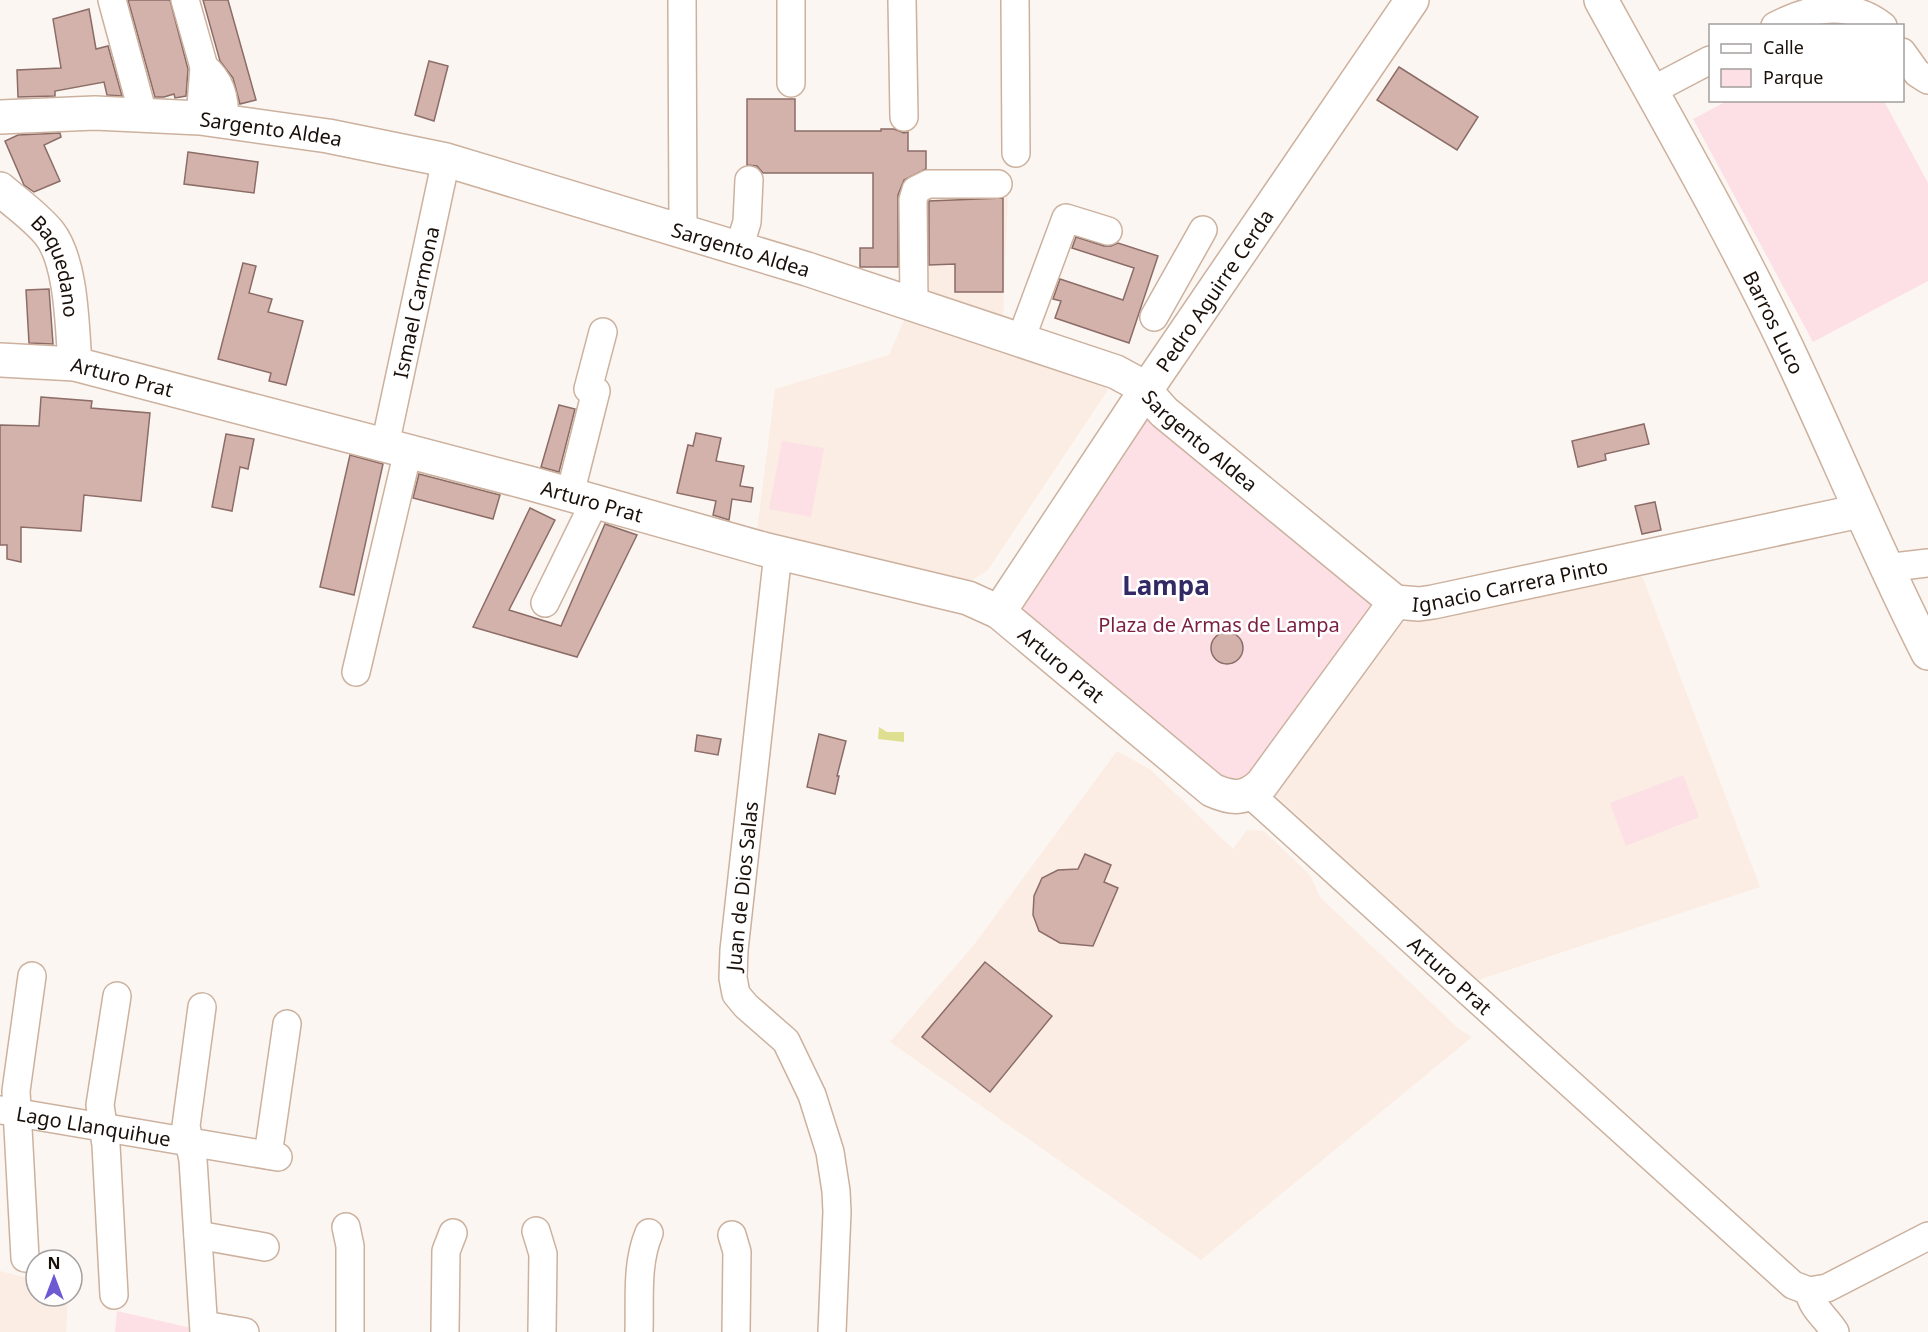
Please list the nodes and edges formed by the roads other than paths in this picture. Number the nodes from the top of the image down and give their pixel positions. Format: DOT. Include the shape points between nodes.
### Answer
graph roads {
  1 [pos="112,0"];
  2 [pos="185,0"];
  3 [pos="682,0"];
  4 [pos="791,0"];
  5 [pos="902,0"];
  6 [pos="1015,0"];
  7 [pos="1412,0"];
  8 [pos="1601,0"];
  9 [pos="1779,24"];
  10 [pos="1880,24"];
  11 [pos="1904,55"];
  12 [pos="1709,61"];
  13 [pos="1928,81"];
  14 [pos="792,83"];
  15 [pos="1651,91"];
  16 [pos="143,114"];
  17 [pos="0,117"];
  18 [pos="904,117"];
  19 [pos="212,120"];
  20 [pos="1016,153"];
  21 [pos="446,160"];
  22 [pos="749,180"];
  23 [pos="998,184"];
  24 [pos="0,189"];
  25 [pos="1203,230"];
  26 [pos="683,231"];
  27 [pos="1108,231"];
  28 [pos="739,248"];
  29 [pos="1188,256"];
  30 [pos="1220,282"];
  31 [pos="914,303"];
  32 [pos="1154,317"];
  33 [pos="603,332"];
  34 [pos="1021,339"];
  35 [pos="0,360"];
  36 [pos="75,364"];
  37 [pos="1146,390"];
  38 [pos="397,448"];
  39 [pos="582,498"];
  40 [pos="1860,512"];
  41 [pos="778,553"];
  42 [pos="1928,563"];
  43 [pos="1886,568"];
  44 [pos="1395,602"];
  45 [pos="545,603"];
  46 [pos="999,612"];
  47 [pos="1928,653"];
  48 [pos="356,672"];
  49 [pos="1250,794"];
  50 [pos="32,976"];
  51 [pos="117,996"];
  52 [pos="202,1007"];
  53 [pos="287,1024"];
  54 [pos="9,1111"];
  55 [pos="103,1127"];
  56 [pos="189,1142"];
  57 [pos="346,1227"];
  58 [pos="536,1232"];
  59 [pos="453,1233"];
  60 [pos="649,1233"];
  61 [pos="198,1234"];
  62 [pos="732,1234"];
  63 [pos="1928,1236"];
  64 [pos="265,1248"];
  65 [pos="24,1249"];
  66 [pos="1809,1291"];
  67 [pos="114,1295"];
  68 [pos="204,1328"];
  69 [pos="245,1332"];
  70 [pos="350,1332"];
  71 [pos="445,1332"];
  72 [pos="542,1332"];
  73 [pos="639,1332"];
  74 [pos="736,1332"];
  75 [pos="832,1332"];
  76 [pos="1835,1332"];
  1 -- 16 [label="street"];
  2 -- 19 [label="street" via="204,67 217,80 225,104"];
  3 -- 26 [label="street"];
  4 -- 14 [label="street"];
  5 -- 18 [label="street"];
  6 -- 20 [label="street"];
  7 -- 30 [label="main road, Pedro Aguirre Cerda"];
  8 -- 15 [label="main road, Barros Luco"];
  9 -- 10 [label="street" via="1804,11 1826,7 1863,12"];
  11 -- 13 [label="street" via="1917,74"];
  12 -- 15 [label="street"];
  15 -- 40 [label="main road, Barros Luco" via="1765,304"];
  16 -- 17 [label="main road, Sargento Aldea"];
  16 -- 19 [label="main road, Sargento Aldea"];
  19 -- 21 [label="main road, Sargento Aldea" via="328,136"];
  21 -- 26 [label="main road, Sargento Aldea"];
  21 -- 38 [label="street, Ismael Carmona"];
  22 -- 28 [label="street" via="747,222"];
  23 -- 31 [label="street" via="928,184 916,190"];
  24 -- 36 [label="main road, Baquedano" via="40,224 57,245 65,273"];
  25 -- 29 [label="street"];
  26 -- 28 [label="main road, Sargento Aldea"];
  27 -- 34 [label="street" via="1066,218"];
  28 -- 31 [label="main road, Sargento Aldea"];
  29 -- 30 [label="street"];
  29 -- 32 [label="street"];
  30 -- 37 [label="main road, Pedro Aguirre Cerda"];
  31 -- 34 [label="main road, Sargento Aldea"];
  33 -- 39 [label="street" via="588,389 596,391"];
  34 -- 37 [label="main road, Sargento Aldea" via="1125,375"];
  35 -- 36 [label="main road, Arturo Prat"];
  36 -- 38 [label="main road, Arturo Prat"];
  37 -- 44 [label="main road, Sargento Aldea" via="1164,412"];
  37 -- 46 [label="main road, Pedro Aguirre Cerda"];
  38 -- 39 [label="main road, Arturo Prat"];
  38 -- 48 [label="street, Ismael Carmona"];
  39 -- 41 [label="main road, Arturo Prat"];
  39 -- 45 [label="street"];
  40 -- 43 [label="main road, Barros Luco"];
  40 -- 44 [label="main road, Ignacio Carrera Pinto" via="1433,602"];
  41 -- 46 [label="main road, Arturo Prat" via="968,598"];
  41 -- 75 [label="street, Juan de Dios Salas" via="733,978 736,994 746,1006 786,1041 812,1095 830,1152 836,1191"];
  42 -- 43 [label="street"];
  43 -- 47 [label="main road, Barros Luco"];
  44 -- 49 [label="main road, Ignacio Carrera Pinto" via="1262,784"];
  46 -- 49 [label="main road, Arturo Prat" via="1212,790 1230,796"];
  49 -- 66 [label="street, Arturo Prat" via="1793,1285"];
  50 -- 54 [label="street" via="16,1091"];
  51 -- 55 [label="street" via="100,1104"];
  52 -- 56 [label="street" via="186,1126"];
  53 -- 56 [label="street, Lago Llanquihue" via="273,1156"];
  54 -- 55 [label="street, Lago Llanquihue"];
  54 -- 65 [label="street"];
  55 -- 56 [label="street, Lago Llanquihue"];
  55 -- 67 [label="street"];
  56 -- 61 [label="street"];
  57 -- 70 [label="street" via="350,1246"];
  58 -- 72 [label="street" via="543,1254"];
  59 -- 71 [label="street" via="446,1251"];
  60 -- 73 [label="street" via="640,1266"];
  61 -- 64 [label="street"];
  61 -- 68 [label="street"];
  62 -- 74 [label="street" via="737,1259"];
  63 -- 66 [label="street" via="1827,1288"];
  66 -- 76 [label="street" via="1816,1310"];
  68 -- 69 [label="street"];
}
